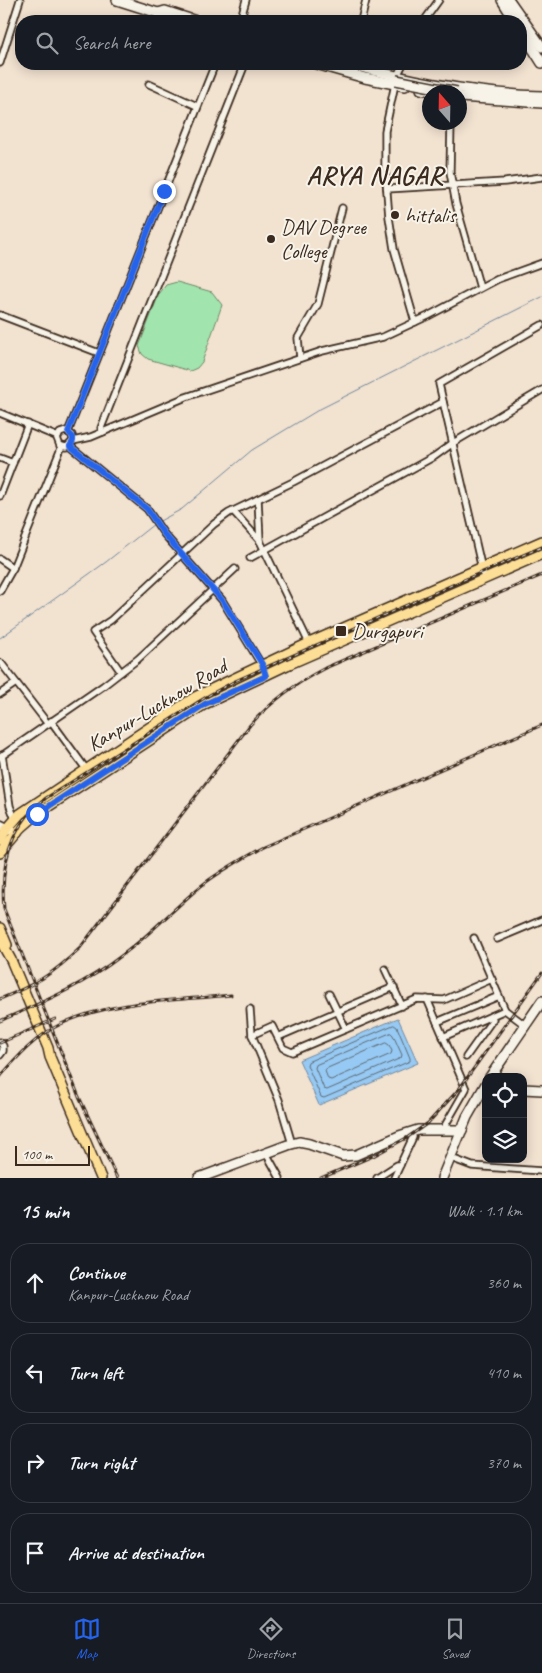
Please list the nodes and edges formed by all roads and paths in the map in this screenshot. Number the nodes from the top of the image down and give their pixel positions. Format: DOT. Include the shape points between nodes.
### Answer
graph roads {
  1 [pos="20,0"];
  2 [pos="117,0"];
  3 [pos="246,0"];
  4 [pos="366,0"];
  5 [pos="439,0"];
  6 [pos="502,0"];
  7 [pos="509,0"];
  8 [pos="158,12"];
  9 [pos="15,15"];
  10 [pos="161,15"];
  11 [pos="177,15"];
  12 [pos="242,15"];
  13 [pos="362,15"];
  14 [pos="428,15"];
  15 [pos="511,15"];
  16 [pos="519,15"];
  17 [pos="15,16"];
  18 [pos="527,26"];
  19 [pos="527,39"];
  20 [pos="541,46"];
  21 [pos="1,59"];
  22 [pos="542,63"];
  23 [pos="212,70"];
  24 [pos="243,70"];
  25 [pos="360,70"];
  26 [pos="399,70"];
  27 [pos="394,79"];
  28 [pos="149,84"];
  29 [pos="424,85"];
  30 [pos="422,88"];
  31 [pos="467,92"];
  32 [pos="467,93"];
  33 [pos="542,96"];
  34 [pos="542,102"];
  35 [pos="197,106"];
  36 [pos="452,130"];
  37 [pos="542,177"];
  38 [pos="452,185"];
  39 [pos="387,189"];
  40 [pos="342,208"];
  41 [pos="542,263"];
  42 [pos="480,288"];
  43 [pos="0,315"];
  44 [pos="415,322"];
  45 [pos="542,325"];
  46 [pos="99,353"];
  47 [pos="300,358"];
  48 [pos="542,390"];
  49 [pos="443,402"];
  50 [pos="0,413"];
  51 [pos="28,424"];
  52 [pos="68,432"];
  53 [pos="103,432"];
  54 [pos="58,437"];
  55 [pos="71,443"];
  56 [pos="453,443"];
  57 [pos="62,446"];
  58 [pos="0,458"];
  59 [pos="13,463"];
  60 [pos="0,496"];
  61 [pos="258,499"];
  62 [pos="233,511"];
  63 [pos="260,540"];
  64 [pos="542,542"];
  65 [pos="264,550"];
  66 [pos="182,554"];
  67 [pos="542,554"];
  68 [pos="250,558"];
  69 [pos="0,559"];
  70 [pos="482,567"];
  71 [pos="13,568"];
  72 [pos="235,570"];
  73 [pos="484,578"];
  74 [pos="214,590"];
  75 [pos="0,591"];
  76 [pos="309,643"];
  77 [pos="1,663"];
  78 [pos="262,664"];
  79 [pos="121,672"];
  80 [pos="266,676"];
  81 [pos="16,683"];
  82 [pos="0,694"];
  83 [pos="50,722"];
  84 [pos="1,756"];
  85 [pos="86,769"];
  86 [pos="15,819"];
  87 [pos="4,827"];
  88 [pos="17,833"];
  89 [pos="0,840"];
  90 [pos="0,853"];
  91 [pos="542,920"];
  92 [pos="0,928"];
  93 [pos="474,938"];
  94 [pos="497,939"];
  95 [pos="0,940"];
  96 [pos="11,960"];
  97 [pos="385,969"];
  98 [pos="492,979"];
  99 [pos="394,987"];
  100 [pos="329,994"];
  101 [pos="499,996"];
  102 [pos="427,999"];
  103 [pos="542,1001"];
  104 [pos="402,1006"];
  105 [pos="250,1009"];
  106 [pos="505,1010"];
  107 [pos="339,1011"];
  108 [pos="491,1016"];
  109 [pos="437,1022"];
  110 [pos="525,1025"];
  111 [pos="346,1029"];
  112 [pos="252,1035"];
  113 [pos="278,1037"];
  114 [pos="443,1037"];
  115 [pos="0,1042"];
  116 [pos="47,1044"];
  117 [pos="0,1055"];
  118 [pos="466,1057"];
  119 [pos="493,1073"];
  120 [pos="527,1089"];
  121 [pos="542,1090"];
  122 [pos="482,1091"];
  123 [pos="443,1129"];
  124 [pos="462,1130"];
  125 [pos="410,1132"];
  126 [pos="292,1144"];
  127 [pos="266,1153"];
  128 [pos="451,1158"];
  129 [pos="400,1165"];
  130 [pos="542,1171"];
  131 [pos="101,1178"];
  132 [pos="107,1178"];
  133 [pos="199,1178"];
  134 [pos="280,1178"];
  135 [pos="376,1178"];
  136 [pos="394,1178"];
  137 [pos="442,1178"];
  1 -- 9 [label="street"];
  2 -- 8 [label="main road"];
  3 -- 12 [label="street"];
  4 -- 13 [label="street"];
  5 -- 14 [label="street"];
  6 -- 15 [label="main road"];
  7 -- 16 [label="main road"];
  8 -- 10 [label="main road"];
  8 -- 11 [label="main road"];
  17 -- 21 [label="street"];
  18 -- 20 [label="main road"];
  19 -- 22 [label="main road"];
  23 -- 35 [label="street"];
  24 -- 53 [label="street" via="101,428"];
  25 -- 27 [label="main road"];
  26 -- 27 [label="street"];
  27 -- 29 [label="main road, bridge"];
  27 -- 30 [label="main road"];
  27 -- 39 [label="street" via="385,130"];
  28 -- 35 [label="street"];
  31 -- 33 [label="main road"];
  32 -- 34 [label="main road"];
  35 -- 46 [label="street"];
  36 -- 38 [label="street"];
  37 -- 38 [label="street"];
  38 -- 39 [label="street"];
  38 -- 42 [label="street"];
  39 -- 44 [label="street" via="394,248"];
  40 -- 47 [label="street" via="318,304 298,338"];
  41 -- 42 [label="street"];
  42 -- 44 [label="street"];
  43 -- 46 [label="street"];
  44 -- 47 [label="street" via="383,337"];
  45 -- 49 [label="street" via="439,384"];
  46 -- 52 [label="street"];
  47 -- 53 [label="street" via="186,397"];
  48 -- 56 [label="street"];
  49 -- 56 [label="street"];
  49 -- 61 [label="street"];
  50 -- 51 [label="street"];
  51 -- 54 [label="street"];
  51 -- 59 [label="street"];
  52 -- 54 [label="street" via="60,433"];
  52 -- 55 [label="street" via="72,435"];
  53 -- 55 [label="street"];
  54 -- 57 [label="street" via="58,444"];
  55 -- 57 [label="street"];
  55 -- 66 [label="street" via="147,509"];
  56 -- 65 [label="street"];
  56 -- 70 [label="street"];
  57 -- 71 [label="street"];
  58 -- 59 [label="street"];
  59 -- 60 [label="street"];
  61 -- 62 [label="street"];
  61 -- 63 [label="street"];
  62 -- 63 [label="street"];
  62 -- 66 [label="street"];
  63 -- 65 [label="street"];
  64 -- 70 [label="main road, Kanpur-Lucknow Road"];
  65 -- 68 [label="street"];
  65 -- 76 [label="street"];
  66 -- 74 [label="street"];
  66 -- 79 [label="street" via="111,620 93,632"];
  67 -- 73 [label="main road, Kanpur-Lucknow Road"];
  69 -- 71 [label="street"];
  70 -- 73 [label="street"];
  70 -- 76 [label="main road, Kanpur-Lucknow Road"];
  71 -- 75 [label="street"];
  72 -- 74 [label="street"];
  73 -- 80 [label="main road, Kanpur-Lucknow Road"];
  74 -- 78 [label="street"];
  74 -- 79 [label="street"];
  76 -- 78 [label="main road, Kanpur-Lucknow Road"];
  77 -- 81 [label="street"];
  78 -- 80 [label="street"];
  78 -- 85 [label="main road, Kanpur-Lucknow Road" via="195,697"];
  79 -- 83 [label="street"];
  80 -- 88 [label="main road, Kanpur-Lucknow Road" via="205,704 37,814"];
  81 -- 82 [label="street"];
  81 -- 83 [label="street"];
  83 -- 84 [label="street"];
  83 -- 85 [label="street"];
  84 -- 86 [label="street"];
  85 -- 86 [label="main road, Kanpur-Lucknow Road"];
  86 -- 87 [label="main road, Kanpur-Lucknow Road"];
  87 -- 88 [label="main road"];
  87 -- 89 [label="main road, Kanpur-Lucknow Road"];
  88 -- 90 [label="main road, Kanpur-Lucknow Road"];
  91 -- 94 [label="street"];
  92 -- 96 [label="main road"];
  93 -- 98 [label="street"];
  95 -- 96 [label="main road"];
  96 -- 116 [label="main road"];
  97 -- 99 [label="street"];
  98 -- 101 [label="street"];
  98 -- 102 [label="street" via="444,1000"];
  99 -- 104 [label="street"];
  99 -- 107 [label="street"];
  100 -- 107 [label="street"];
  101 -- 106 [label="street"];
  101 -- 109 [label="street"];
  102 -- 104 [label="street" via="417,999"];
  102 -- 109 [label="street"];
  103 -- 110 [label="main road"];
  104 -- 111 [label="street"];
  105 -- 112 [label="street"];
  106 -- 108 [label="street"];
  106 -- 110 [label="street"];
  107 -- 111 [label="street"];
  107 -- 113 [label="street"];
  108 -- 114 [label="street"];
  108 -- 118 [label="street" via="493,1019"];
  109 -- 114 [label="street"];
  110 -- 119 [label="main road"];
  111 -- 113 [label="street" via="292,1052 283,1048"];
  112 -- 113 [label="street" via="272,1026"];
  112 -- 126 [label="street" via="279,1100"];
  114 -- 123 [label="street" via="466,1088"];
  115 -- 117 [label="street" via="3,1051"];
  116 -- 131 [label="main road"];
  116 -- 132 [label="main road"];
  120 -- 121 [label="main road"];
  122 -- 124 [label="main road"];
  123 -- 124 [label="main road"];
  123 -- 125 [label="main road"];
  124 -- 128 [label="main road"];
  125 -- 126 [label="main road" via="356,1155 343,1156 309,1144"];
  125 -- 129 [label="street" via="413,1137"];
  126 -- 127 [label="main road"];
  127 -- 133 [label="main road"];
  127 -- 134 [label="street"];
  128 -- 130 [label="street" via="472,1166"];
  128 -- 137 [label="main road"];
  129 -- 135 [label="street"];
  129 -- 136 [label="street"];
}
